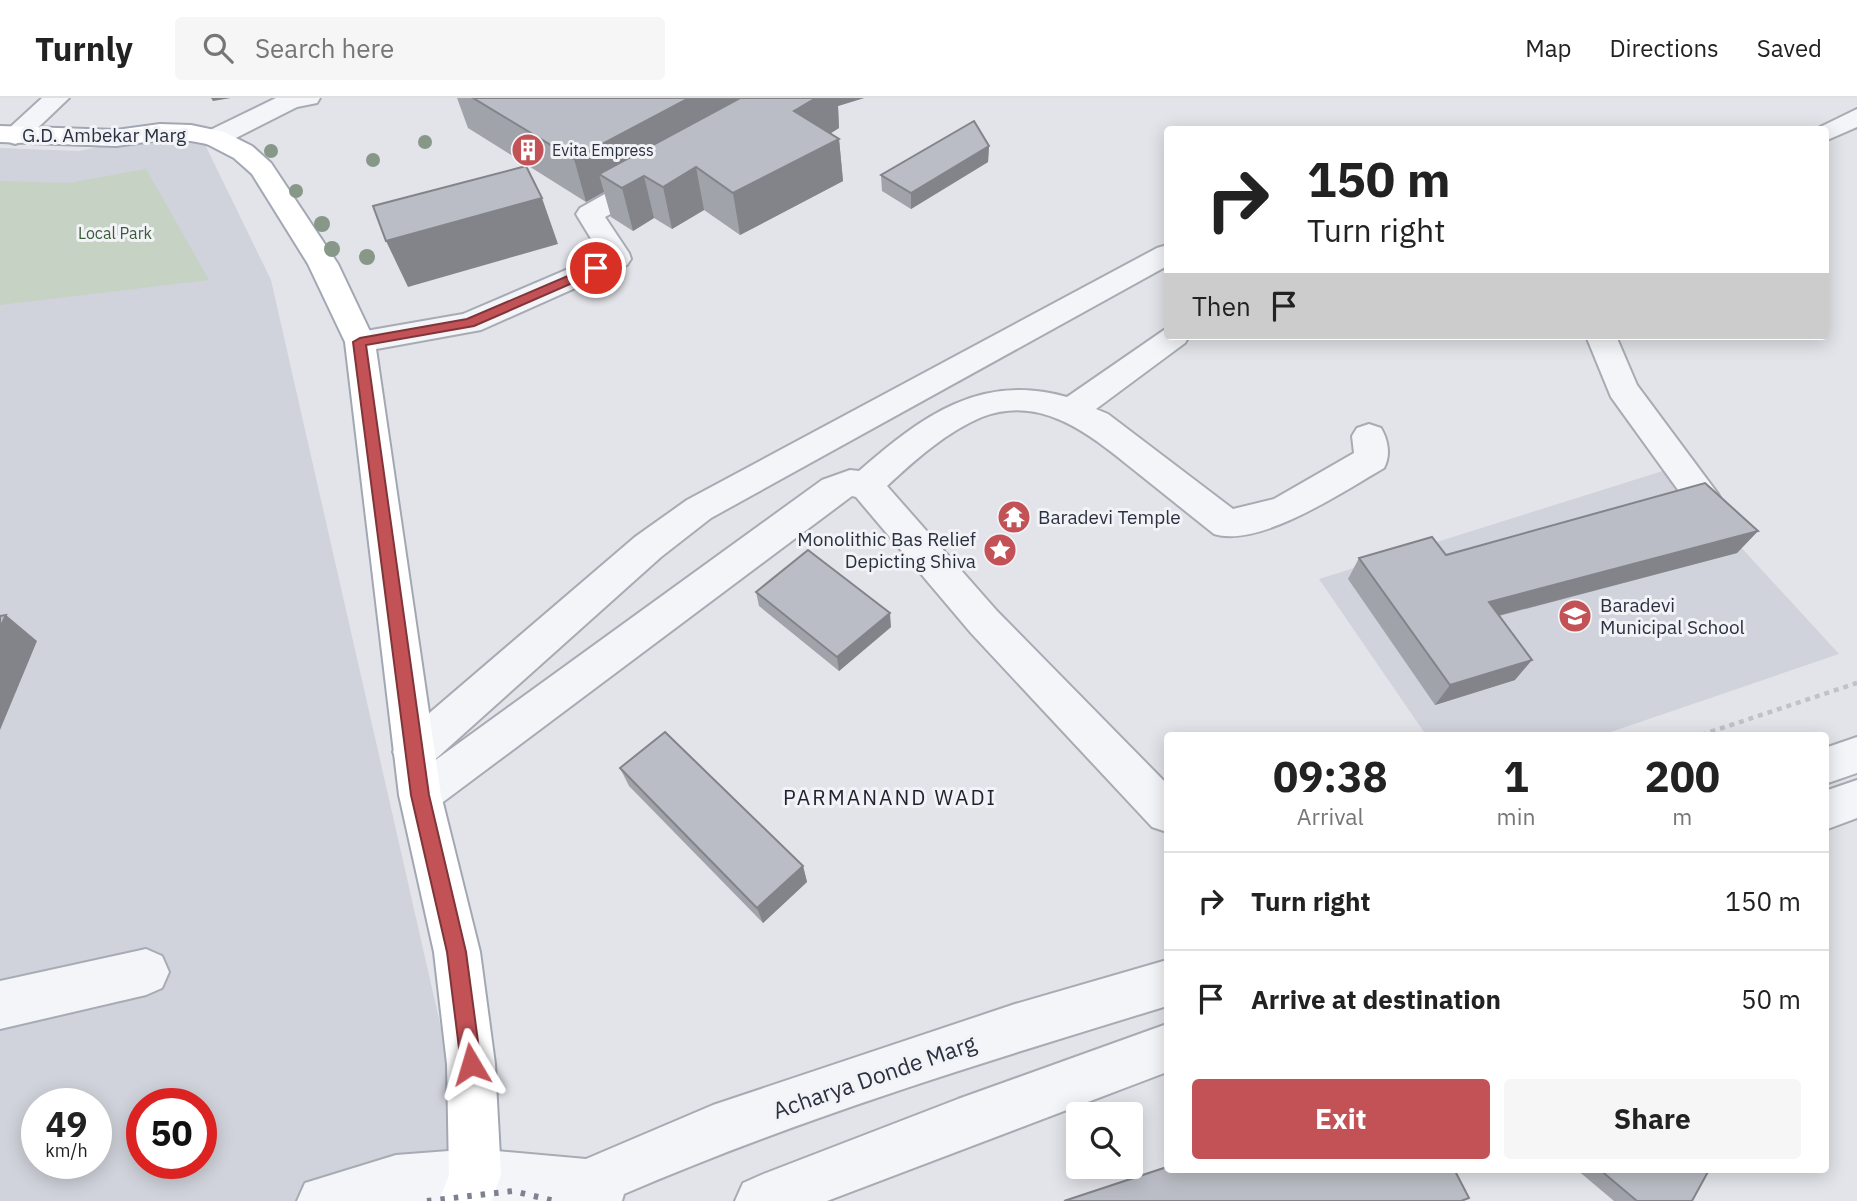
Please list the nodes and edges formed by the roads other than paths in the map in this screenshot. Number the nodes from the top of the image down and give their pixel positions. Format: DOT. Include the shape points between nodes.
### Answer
graph roads {
  1 [pos="57,98"];
  2 [pos="308,98"];
  3 [pos="1857,117"];
  4 [pos="1829,131"];
  5 [pos="7,135"];
  6 [pos="215,138"];
  7 [pos="681,164"];
  8 [pos="1164,256"];
  9 [pos="1168,340"];
  10 [pos="1603,340"];
  11 [pos="360,342"];
  12 [pos="1073,409"];
  13 [pos="1369,436"];
  14 [pos="866,485"];
  15 [pos="1706,503"];
  16 [pos="414,752"];
  17 [pos="1857,755"];
  18 [pos="1829,765"];
  19 [pos="420,795"];
  20 [pos="1857,799"];
  21 [pos="1164,810"];
  22 [pos="1829,810"];
  23 [pos="146,972"];
  24 [pos="1164,984"];
  25 [pos="0,1005"];
  26 [pos="1164,1049"];
  27 [pos="470,1188"];
  28 [pos="589,1196"];
  29 [pos="323,1201"];
  30 [pos="761,1201"];
  1 -- 5 [label="street"];
  2 -- 6 [label="street"];
  3 -- 4 [label="street"];
  5 -- 6 [label="main road, G.D. Ambekar Marg" via="116,138 160,132"];
  6 -- 11 [label="main road, G.D. Ambekar Marg" via="243,152 262,169 323,264"];
  7 -- 11 [label="street" via="590,214 599,232 614,245 617,259 470,323"];
  8 -- 16 [label="street" via="699,509 648,547"];
  9 -- 12 [label="street"];
  10 -- 15 [label="street" via="1622,389"];
  11 -- 16 [label="main road, G.D. Ambekar Marg"];
  12 -- 13 [label="street" via="1227,524 1284,510 1372,459"];
  12 -- 14 [label="street" via="1036,399 973,405 932,429"];
  14 -- 19 [label="street" via="850,483 834,489"];
  14 -- 21 [label="street" via="984,622"];
  16 -- 19 [label="main road, G.D. Ambekar Marg"];
  17 -- 18 [label="street"];
  19 -- 27 [label="main road, G.D. Ambekar Marg" via="457,952 471,1064"];
  20 -- 22 [label="street"];
  23 -- 25 [label="street"];
  24 -- 28 [label="street, Acharya Donde Marg" via="1015,1028 713,1130"];
  26 -- 30 [label="street"];
  27 -- 28 [label="street, Acharya Donde Marg"];
  27 -- 29 [label="street, Acharya Donde Marg" via="396,1181"];
}
